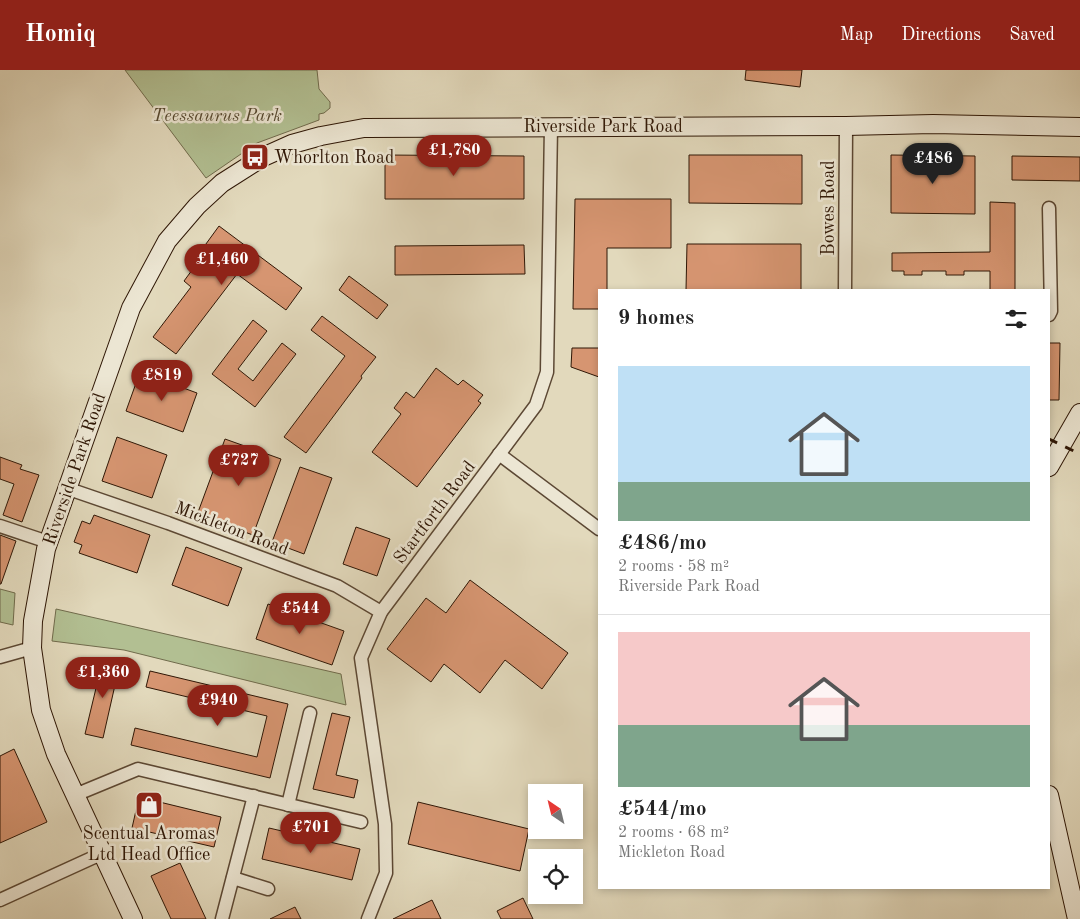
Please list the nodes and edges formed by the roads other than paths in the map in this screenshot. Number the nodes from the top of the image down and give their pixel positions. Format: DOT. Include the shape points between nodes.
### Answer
graph roads {
  1 [pos="551,126"];
  2 [pos="846,126"];
  3 [pos="1080,127"];
  4 [pos="1049,208"];
  5 [pos="845,289"];
  6 [pos="1050,313"];
  7 [pos="1080,413"];
  8 [pos="499,454"];
  9 [pos="1050,465"];
  10 [pos="66,488"];
  11 [pos="0,526"];
  12 [pos="598,528"];
  13 [pos="48,542"];
  14 [pos="381,612"];
  15 [pos="32,648"];
  16 [pos="0,657"];
  17 [pos="310,713"];
  18 [pos="75,795"];
  19 [pos="254,796"];
  20 [pos="1050,799"];
  21 [pos="288,804"];
  22 [pos="360,822"];
  23 [pos="103,853"];
  24 [pos="233,878"];
  25 [pos="268,889"];
  26 [pos="0,900"];
  27 [pos="222,918"];
  28 [pos="133,919"];
  29 [pos="368,919"];
  30 [pos="1077,919"];
  1 -- 2 [label="street, Riverside Park Road"];
  1 -- 8 [label="street, Startforth Road" via="547,372 536,405"];
  1 -- 10 [label="street, Riverside Park Road" via="364,128 292,144 222,183 167,241 131,308"];
  2 -- 3 [label="street, Riverside Park Road"];
  2 -- 5 [label="street, Bowes Road"];
  4 -- 6 [label="street"];
  7 -- 9 [label="street"];
  8 -- 12 [label="street"];
  8 -- 14 [label="street, Startforth Road"];
  10 -- 13 [label="street, Riverside Park Road"];
  10 -- 14 [label="street, Mickleton Road" via="337,586"];
  11 -- 13 [label="street"];
  13 -- 15 [label="street, Riverside Park Road" via="33,621"];
  14 -- 29 [label="street, Startforth Road" via="361,658 385,824 386,873"];
  15 -- 16 [label="street"];
  15 -- 18 [label="street, Riverside Park Road" via="40,710"];
  17 -- 21 [label="street"];
  18 -- 19 [label="street" via="138,769"];
  18 -- 23 [label="street, Riverside Park Road"];
  19 -- 21 [label="street"];
  19 -- 24 [label="street"];
  20 -- 30 [label="street"];
  21 -- 22 [label="street"];
  23 -- 26 [label="street"];
  23 -- 28 [label="street, Riverside Park Road"];
  24 -- 25 [label="street"];
  24 -- 27 [label="street"];
}
